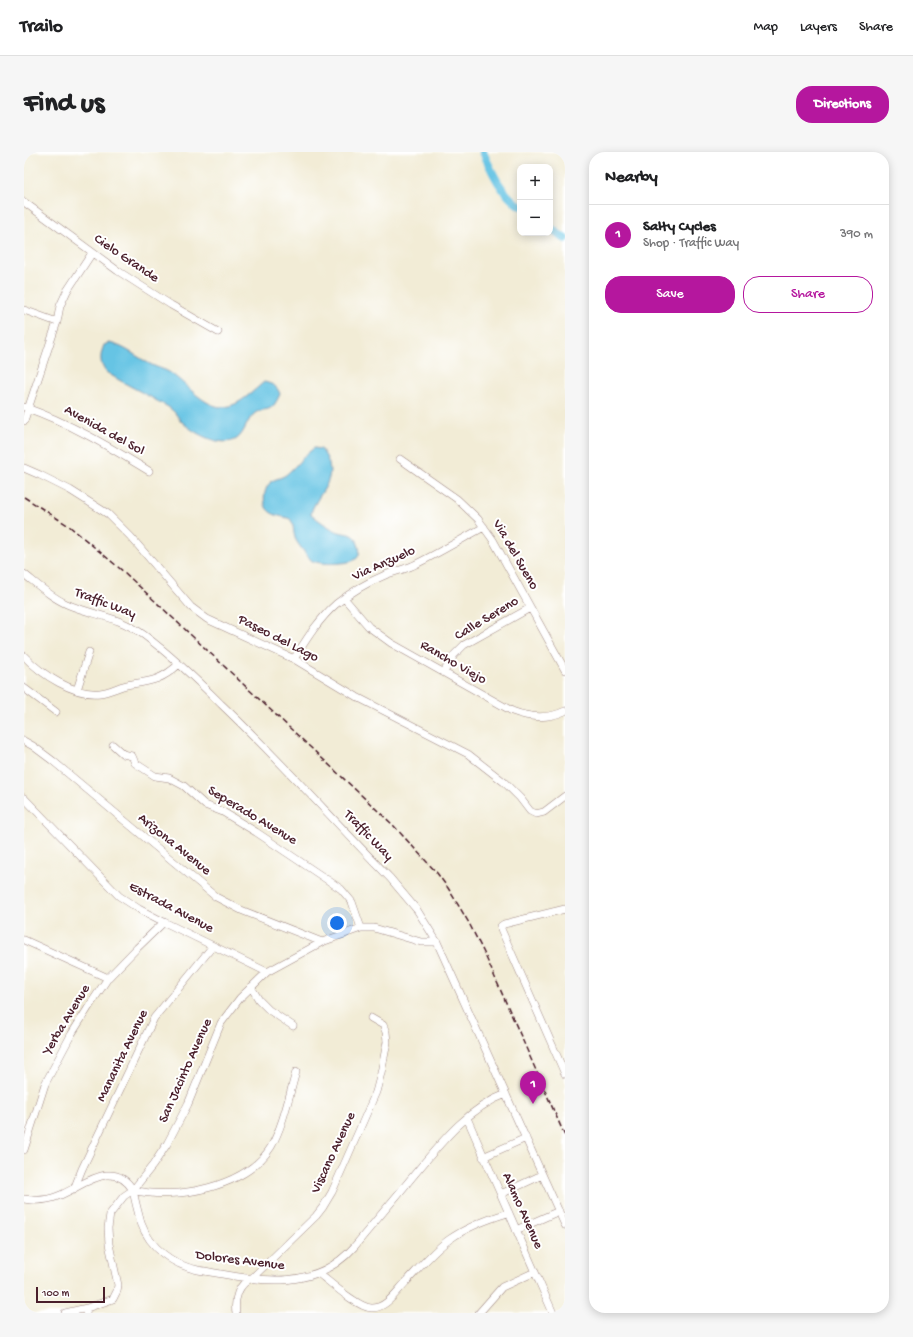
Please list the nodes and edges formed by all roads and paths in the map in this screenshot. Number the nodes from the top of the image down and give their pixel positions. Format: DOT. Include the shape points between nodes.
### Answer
graph roads {
  1 [pos="24,202"];
  2 [pos="92,253"];
  3 [pos="24,310"];
  4 [pos="57,322"];
  5 [pos="218,332"];
  6 [pos="26,408"];
  7 [pos="24,421"];
  8 [pos="400,459"];
  9 [pos="24,468"];
  10 [pos="149,471"];
  11 [pos="484,527"];
  12 [pos="24,574"];
  13 [pos="344,598"];
  14 [pos="530,608"];
  15 [pos="89,652"];
  16 [pos="24,656"];
  17 [pos="294,659"];
  18 [pos="179,664"];
  19 [pos="565,670"];
  20 [pos="444,672"];
  21 [pos="24,688"];
  22 [pos="77,690"];
  23 [pos="565,711"];
  24 [pos="56,712"];
  25 [pos="24,741"];
  26 [pos="113,745"];
  27 [pos="565,796"];
  28 [pos="24,798"];
  29 [pos="565,909"];
  30 [pos="164,922"];
  31 [pos="361,928"];
  32 [pos="24,940"];
  33 [pos="322,942"];
  34 [pos="438,942"];
  35 [pos="213,946"];
  36 [pos="267,972"];
  37 [pos="108,978"];
  38 [pos="251,987"];
  39 [pos="371,1018"];
  40 [pos="293,1026"];
  41 [pos="562,1061"];
  42 [pos="296,1072"];
  43 [pos="565,1074"];
  44 [pos="506,1094"];
  45 [pos="467,1118"];
  46 [pos="526,1138"];
  47 [pos="24,1150"];
  48 [pos="483,1157"];
  49 [pos="542,1175"];
  50 [pos="74,1189"];
  51 [pos="133,1190"];
  52 [pos="501,1194"];
  53 [pos="24,1199"];
  54 [pos="559,1212"];
  55 [pos="508,1213"];
  56 [pos="565,1225"];
  57 [pos="516,1230"];
  58 [pos="535,1272"];
  59 [pos="318,1273"];
  60 [pos="252,1278"];
  61 [pos="87,1310"];
  62 [pos="65,1313"];
  63 [pos="236,1313"];
  64 [pos="479,1313"];
  65 [pos="553,1313"];
  1 -- 2 [label="street, Cielo Grande"];
  2 -- 4 [label="street" via="67,291 60,306"];
  2 -- 5 [label="street, Cielo Grande" via="150,292"];
  3 -- 4 [label="street"];
  4 -- 6 [label="street"];
  6 -- 7 [label="street"];
  6 -- 10 [label="street, Avenida del Sol" via="83,432"];
  8 -- 11 [label="street, Via del Sueno" via="467,507"];
  9 -- 17 [label="street, Paseo del Lago" via="70,490 108,514 191,607 219,625"];
  11 -- 13 [label="street, Via Anzuelo" via="427,558 369,582"];
  11 -- 14 [label="street, Via del Sueno"];
  12 -- 18 [label="street, Traffic Way" via="69,605 127,624"];
  13 -- 17 [label="street, Via Anzuelo" via="325,615"];
  13 -- 20 [label="street, Rancho Viejo" via="380,635"];
  14 -- 19 [label="street, Via del Sueno"];
  14 -- 20 [label="street, Calle Sereno" via="464,645 454,655"];
  15 -- 22 [label="street"];
  16 -- 22 [label="street" via="49,677"];
  17 -- 27 [label="street, Paseo del Lago" via="357,697 468,754 504,782 530,811 536,814 544,812"];
  18 -- 22 [label="street" via="172,671 146,683 124,685 101,693"];
  18 -- 34 [label="street, Traffic Way" via="239,720 390,878 417,910"];
  20 -- 23 [label="street, Rancho Viejo" via="522,715 538,717"];
  21 -- 24 [label="street"];
  25 -- 33 [label="street, Arizona Avenue" via="53,761 216,897 240,910"];
  26 -- 31 [label="street, Seperado Avenue" via="123,754 132,756 135,763 155,776 169,778 184,786 205,805 222,812 336,885 352,902"];
  28 -- 30 [label="street, Estrada Avenue" via="119,896"];
  29 -- 41 [label="street" via="501,926"];
  30 -- 35 [label="street, Estrada Avenue"];
  30 -- 37 [label="street, Yerba Avenue"];
  31 -- 33 [label="street, San Jacinto Avenue"];
  31 -- 34 [label="street, San Jacinto Avenue" via="374,928 421,942"];
  32 -- 37 [label="street"];
  33 -- 36 [label="street, San Jacinto Avenue"];
  34 -- 44 [label="street, Traffic Way"];
  35 -- 36 [label="street, Estrada Avenue"];
  35 -- 50 [label="street, Mananita Avenue" via="154,1018"];
  36 -- 38 [label="street, San Jacinto Avenue"];
  37 -- 47 [label="street, Yerba Avenue" via="71,1035 48,1078"];
  38 -- 40 [label="street" via="269,1010"];
  38 -- 51 [label="street, San Jacinto Avenue" via="234,1004 221,1023 180,1120 153,1165"];
  39 -- 60 [label="street, Viscano Avenue" via="383,1025 386,1032 387,1042 381,1073 376,1092 332,1192 312,1220"];
  41 -- 43 [label="street"];
  42 -- 51 [label="street" via="273,1142 252,1167 217,1185 188,1192 158,1194"];
  44 -- 45 [label="street, Dolores Avenue"];
  44 -- 46 [label="street, Traffic Way"];
  45 -- 48 [label="street, Alamo Avenue"];
  45 -- 59 [label="street, Dolores Avenue" via="445,1139 349,1252 340,1261"];
  46 -- 48 [label="street"];
  46 -- 49 [label="street, Traffic Way"];
  48 -- 52 [label="street, Alamo Avenue"];
  49 -- 52 [label="street"];
  49 -- 54 [label="street, Traffic Way"];
  50 -- 51 [label="street" via="95,1177 108,1175 121,1179"];
  50 -- 53 [label="street" via="52,1198"];
  51 -- 60 [label="street, Dolores Avenue" via="142,1224 148,1236 166,1256 188,1268"];
  51 -- 61 [label="street, San Jacinto Avenue" via="116,1205 108,1220 109,1244 118,1291 113,1298"];
  52 -- 55 [label="street, Alamo Avenue"];
  54 -- 56 [label="street, Traffic Way"];
  54 -- 57 [label="street"];
  55 -- 57 [label="street, Alamo Avenue"];
  55 -- 59 [label="street" via="480,1223 449,1240 394,1296 378,1307 361,1305"];
  57 -- 58 [label="street, Alamo Avenue"];
  58 -- 64 [label="street" via="502,1287"];
  58 -- 65 [label="street, Alamo Avenue"];
  59 -- 60 [label="street, Dolores Avenue" via="285,1281"];
  60 -- 63 [label="street, Viscano Avenue" via="245,1281 240,1288"];
  61 -- 62 [label="street, San Jacinto Avenue"];
}
